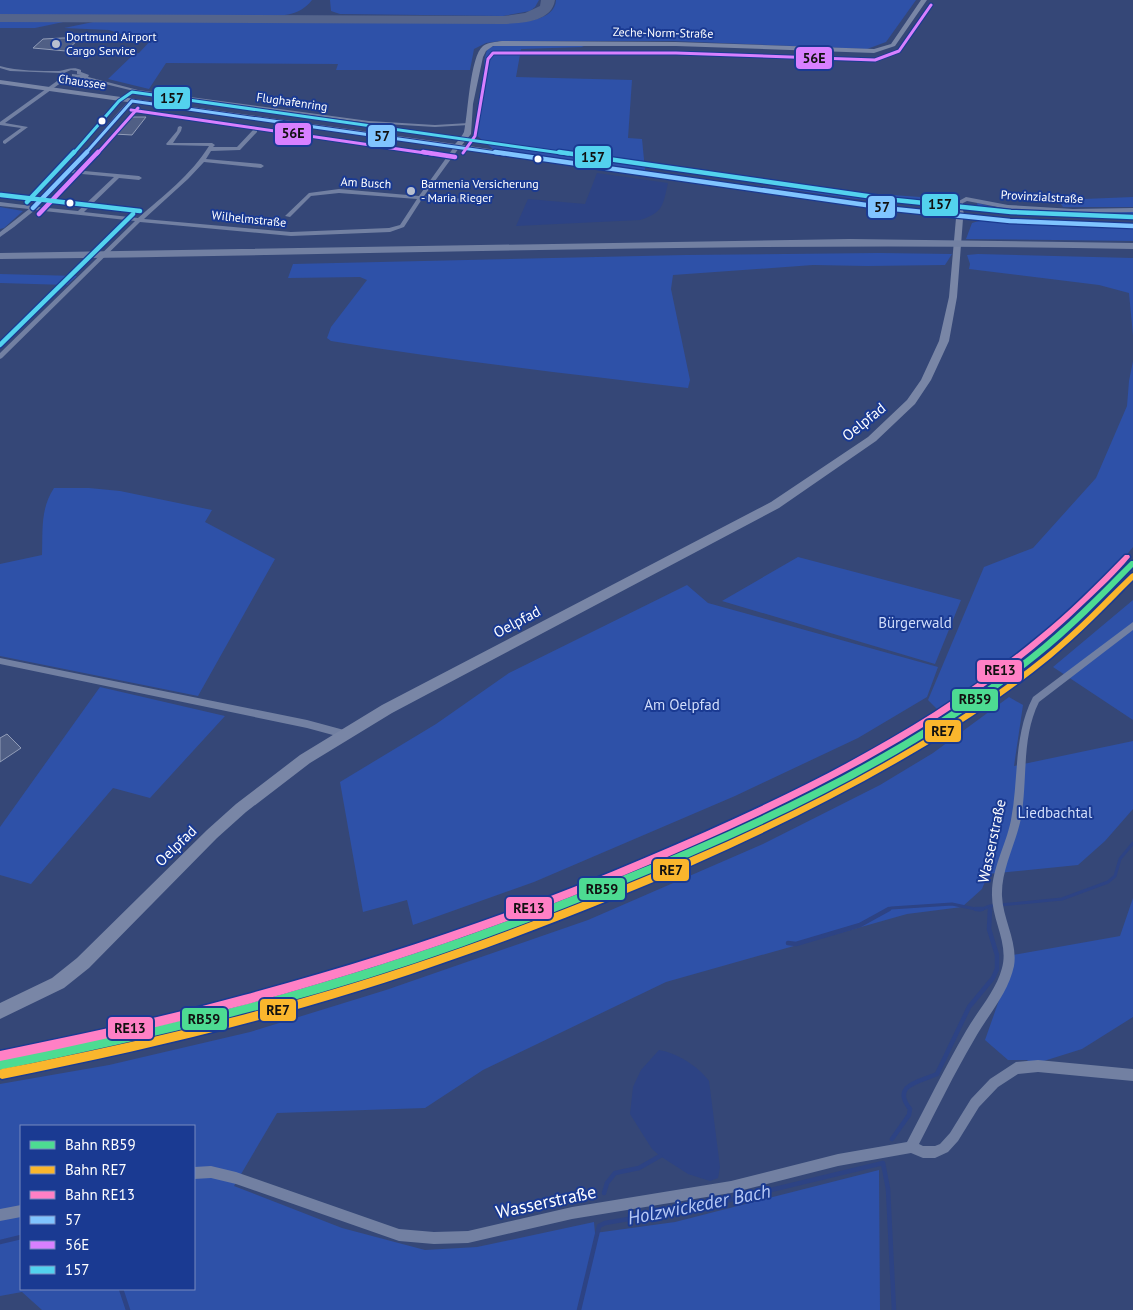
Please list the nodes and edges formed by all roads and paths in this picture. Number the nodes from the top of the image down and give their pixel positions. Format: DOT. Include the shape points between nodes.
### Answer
graph roads {
  1 [pos="924,0"];
  2 [pos="0,67"];
  3 [pos="62,72"];
  4 [pos="80,72"];
  5 [pos="74,75"];
  6 [pos="67,76"];
  7 [pos="0,82"];
  8 [pos="113,85"];
  9 [pos="51,89"];
  10 [pos="132,101"];
  11 [pos="0,124"];
  12 [pos="469,124"];
  13 [pos="180,127"];
  14 [pos="255,131"];
  15 [pos="5,142"];
  16 [pos="456,148"];
  17 [pos="211,149"];
  18 [pos="203,160"];
  19 [pos="261,166"];
  20 [pos="68,171"];
  21 [pos="118,176"];
  22 [pos="139,178"];
  23 [pos="420,198"];
  24 [pos="478,202"];
  25 [pos="0,204"];
  26 [pos="33,208"];
  27 [pos="1133,210"];
  28 [pos="80,213"];
  29 [pos="960,214"];
  30 [pos="288,216"];
  31 [pos="1133,219"];
  32 [pos="138,220"];
  33 [pos="1133,226"];
  34 [pos="0,236"];
  35 [pos="117,242"];
  36 [pos="951,246"];
  37 [pos="966,246"];
  38 [pos="1133,246"];
  39 [pos="1133,253"];
  40 [pos="0,256"];
  41 [pos="0,263"];
  42 [pos="0,357"];
  43 [pos="1133,625"];
  44 [pos="0,661"];
  45 [pos="344,734"];
  46 [pos="997,896"];
  47 [pos="1000,913"];
  48 [pos="0,1011"];
  49 [pos="1133,1075"];
  50 [pos="911,1147"];
  51 [pos="195,1174"];
  52 [pos="20,1211"];
  53 [pos="0,1215"];
  1 -- 12 [label="main road, Zeche-Norm-Straße" via="893,44 874,51 676,44 492,44 484,48 480,57"];
  2 -- 3 [label="street, Flughafenring"];
  3 -- 4 [label="street, Flughafenring" via="76,69"];
  3 -- 6 [label="street"];
  4 -- 5 [label="street, Flughafenring"];
  4 -- 8 [label="street, Flughafenring"];
  5 -- 6 [label="street, Flughafenring"];
  5 -- 8 [label="street, Flughafenring"];
  6 -- 9 [label="street"];
  7 -- 9 [label="main road, Chaussee"];
  8 -- 12 [label="street, Flughafenring" via="368,122 434,126"];
  9 -- 10 [label="main road, Chaussee"];
  9 -- 11 [label="street"];
  10 -- 16 [label="main road, Chaussee"];
  10 -- 20 [label="street"];
  11 -- 15 [label="street" via="26,127"];
  12 -- 16 [label="main road, Zeche-Norm-Straße" via="467,134"];
  13 -- 17 [label="street" via="169,144 207,144 212,146"];
  14 -- 17 [label="street" via="238,149"];
  16 -- 23 [label="street, Wilhelmstraße"];
  16 -- 29 [label="main road, Chaussee" via="876,207"];
  17 -- 18 [label="street"];
  18 -- 19 [label="street"];
  18 -- 32 [label="street"];
  20 -- 21 [label="street"];
  20 -- 26 [label="street"];
  21 -- 22 [label="street"];
  21 -- 28 [label="street"];
  23 -- 24 [label="street, Am Busch"];
  23 -- 30 [label="street, Am Busch" via="350,190 317,193 309,195"];
  23 -- 32 [label="street, Wilhelmstraße" via="402,226 390,230 294,234"];
  25 -- 26 [label="street, Wilhelmstraße"];
  26 -- 28 [label="street, Wilhelmstraße"];
  26 -- 34 [label="street"];
  27 -- 29 [label="street, Provinzialstraße" via="1008,208 966,199 960,202"];
  28 -- 32 [label="street, Wilhelmstraße"];
  29 -- 31 [label="main road, Provinzialstraße"];
  29 -- 33 [label="main road, Provinzialstraße"];
  29 -- 45 [label="main road, Oelpfad" via="953,297 944,341 926,380 911,402 872,440 775,505"];
  32 -- 35 [label="street"];
  35 -- 42 [label="street"];
  36 -- 37 [label="highway"];
  36 -- 40 [label="highway" via="742,243"];
  36 -- 41 [label="highway"];
  37 -- 38 [label="highway"];
  37 -- 39 [label="highway"];
  43 -- 46 [label="street, Wasserstraße" via="1031,707 1022,751 1016,818"];
  44 -- 45 [label="street"];
  45 -- 48 [label="main road, Oelpfad" via="241,808 67,976"];
  46 -- 47 [label="street, Wasserstraße"];
  47 -- 50 [label="street, Wasserstraße" via="1009,952 1005,977 955,1061"];
  49 -- 50 [label="street" via="1038,1066 1016,1068 994,1083 944,1148 924,1152"];
  50 -- 51 [label="street, Wasserstraße" via="838,1160 731,1187 572,1213 468,1237 399,1235 236,1178 211,1172"];
  52 -- 53 [label="street"];
}
